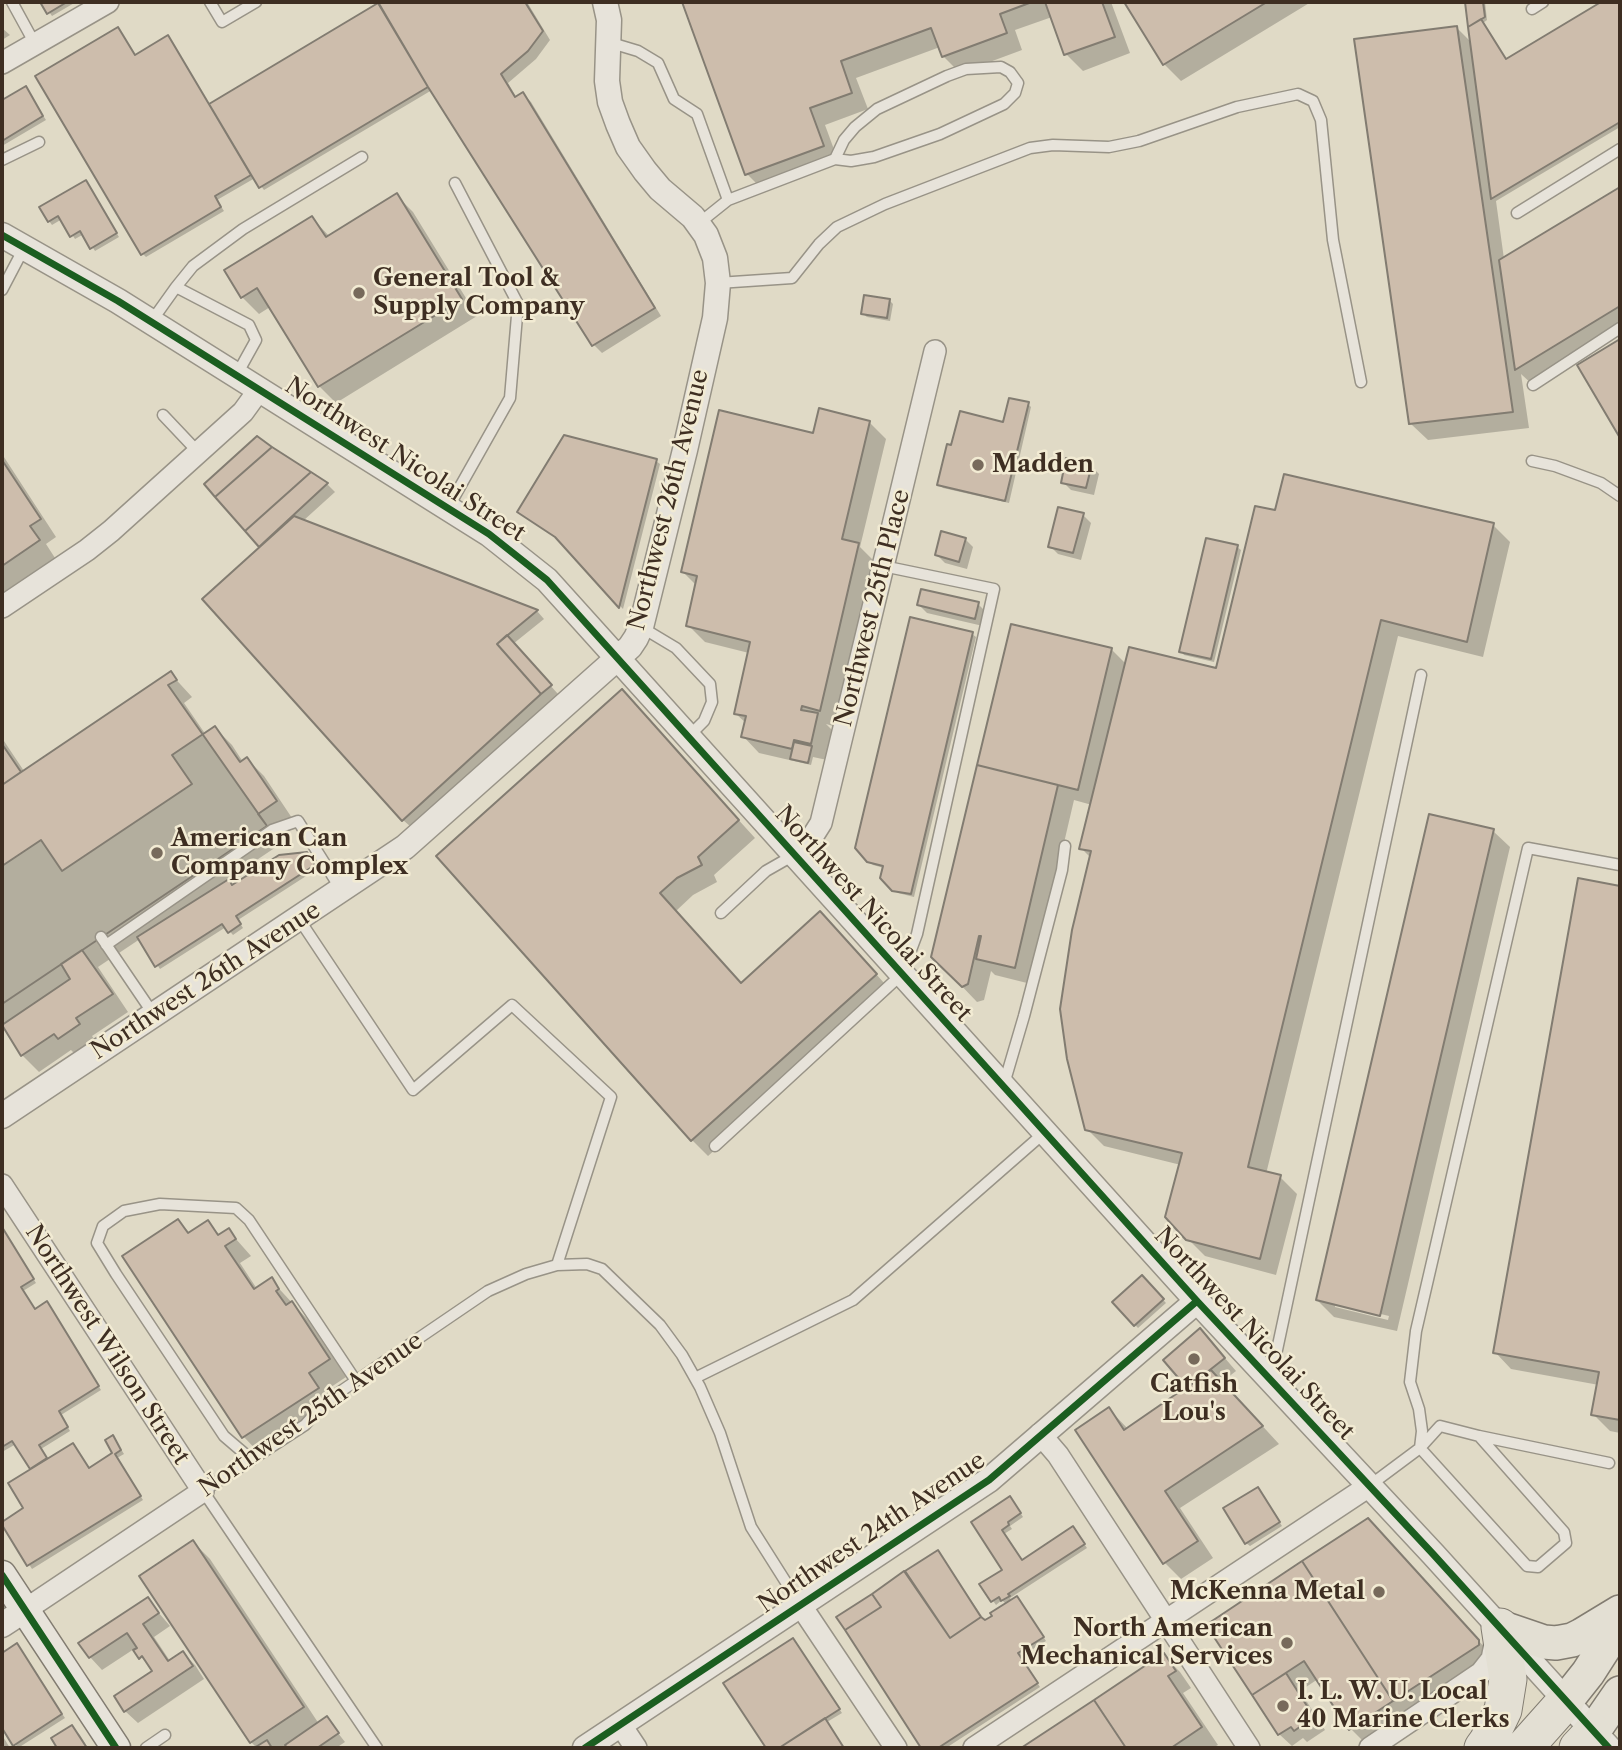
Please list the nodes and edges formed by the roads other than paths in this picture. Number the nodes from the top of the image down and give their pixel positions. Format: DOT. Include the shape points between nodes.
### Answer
graph roads {
  1 [pos="12,2"];
  2 [pos="108,2"];
  3 [pos="210,2"];
  4 [pos="256,2"];
  5 [pos="605,2"];
  6 [pos="1543,2"];
  7 [pos="1532,9"];
  8 [pos="608,42"];
  9 [pos="35,44"];
  10 [pos="2,63"];
  11 [pos="39,142"];
  12 [pos="1620,149"];
  13 [pos="362,158"];
  14 [pos="835,159"];
  15 [pos="2,160"];
  16 [pos="455,183"];
  17 [pos="728,200"];
  18 [pos="1517,213"];
  19 [pos="698,224"];
  20 [pos="2,235"];
  21 [pos="24,248"];
  22 [pos="718,283"];
  23 [pos="176,287"];
  24 [pos="2,290"];
  25 [pos="151,322"];
  26 [pos="1620,328"];
  27 [pos="935,351"];
  28 [pos="236,376"];
  29 [pos="1362,382"];
  30 [pos="1533,385"];
  31 [pos="259,390"];
  32 [pos="163,415"];
  33 [pos="198,452"];
  34 [pos="1532,461"];
  35 [pos="1620,496"];
  36 [pos="447,508"];
  37 [pos="883,566"];
  38 [pos="2,607"];
  39 [pos="641,627"];
  40 [pos="617,657"];
  41 [pos="1421,676"];
  42 [pos="688,737"];
  43 [pos="1065,846"];
  44 [pos="795,856"];
  45 [pos="1620,865"];
  46 [pos="342,891"];
  47 [pos="721,914"];
  48 [pos="299,919"];
  49 [pos="902,974"];
  50 [pos="154,1015"];
  51 [pos="1003,1087"];
  52 [pos="2,1116"];
  53 [pos="1044,1133"];
  54 [pos="715,1146"];
  55 [pos="2,1185"];
  56 [pos="557,1265"];
  57 [pos="1197,1301"];
  58 [pos="695,1378"];
  59 [pos="1270,1380"];
  60 [pos="356,1381"];
  61 [pos="1040,1434"];
  62 [pos="1479,1436"];
  63 [pos="1420,1448"];
  64 [pos="252,1460"];
  65 [pos="1609,1463"];
  66 [pos="1369,1486"];
  67 [pos="204,1491"];
  68 [pos="2,1575"];
  69 [pos="802,1605"];
  70 [pos="1620,1612"];
  71 [pos="13,1617"];
  72 [pos="1620,1617"];
  73 [pos="1166,1622"];
  74 [pos="1500,1627"];
  75 [pos="1620,1693"];
  76 [pos="1565,1702"];
  77 [pos="620,1724"];
  78 [pos="165,1735"];
  79 [pos="1593,1743"];
  80 [pos="116,1748"];
  81 [pos="146,1748"];
  82 [pos="377,1748"];
  83 [pos="584,1748"];
  84 [pos="636,1748"];
  85 [pos="896,1748"];
  86 [pos="974,1748"];
  87 [pos="1249,1748"];
  88 [pos="1370,1748"];
  89 [pos="1483,1748"];
  90 [pos="1524,1748"];
  1 -- 9 [label="lane"];
  2 -- 9 [label="street"];
  3 -- 4 [label="lane" via="222,22"];
  5 -- 8 [label="street"];
  6 -- 7 [label="lane"];
  8 -- 17 [label="lane" via="658,63 674,99 697,114"];
  8 -- 19 [label="street" via="610,102 628,147 660,189"];
  9 -- 10 [label="street"];
  11 -- 15 [label="lane"];
  12 -- 18 [label="lane"];
  13 -- 23 [label="lane" via="243,229 193,266"];
  14 -- 14 [label="lane" via="855,127 877,110 947,76 966,69 1001,67 1018,83 1016,93 1004,104 940,134 874,157"];
  14 -- 17 [label="lane"];
  16 -- 36 [label="lane" via="518,304 510,398"];
  17 -- 19 [label="lane"];
  19 -- 22 [label="street, Northwest 26th Avenue" via="715,258"];
  20 -- 21 [label="street, Northwest Nicolai Street"];
  21 -- 24 [label="lane"];
  21 -- 25 [label="street, Northwest Nicolai Street"];
  22 -- 29 [label="lane" via="792,278 838,227 1030,148 1109,147 1139,141 1237,107 1298,94 1313,101 1321,120 1333,240"];
  22 -- 39 [label="street, Northwest 26th Avenue" via="715,318"];
  23 -- 25 [label="lane"];
  23 -- 28 [label="lane" via="248,325 256,340"];
  25 -- 28 [label="street, Northwest Nicolai Street"];
  26 -- 30 [label="lane"];
  27 -- 37 [label="street, Northwest 25th Place"];
  28 -- 31 [label="street, Northwest Nicolai Street"];
  31 -- 33 [label="street" via="243,412"];
  31 -- 36 [label="street, Northwest Nicolai Street"];
  32 -- 33 [label="lane"];
  33 -- 38 [label="street" via="87,550"];
  34 -- 35 [label="lane" via="1601,483"];
  36 -- 40 [label="street, Northwest Nicolai Street" via="532,566"];
  37 -- 44 [label="street, Northwest 25th Place" via="821,823"];
  37 -- 49 [label="lane" via="994,589 917,934"];
  39 -- 40 [label="street, Northwest 26th Avenue" via="630,647"];
  39 -- 42 [label="lane" via="677,648 710,684 712,702 704,721"];
  40 -- 42 [label="street, Northwest Nicolai Street"];
  40 -- 46 [label="street, Northwest 26th Avenue" via="425,830"];
  41 -- 59 [label="lane"];
  42 -- 44 [label="street, Northwest Nicolai Street"];
  43 -- 51 [label="lane"];
  44 -- 47 [label="lane" via="766,871"];
  44 -- 49 [label="street, Northwest Nicolai Street"];
  45 -- 63 [label="lane" via="1528,848 1416,1331 1410,1382 1419,1409"];
  46 -- 48 [label="street, Northwest 26th Avenue"];
  46 -- 50 [label="lane" via="298,821 272,830 103,941"];
  48 -- 50 [label="street, Northwest 26th Avenue"];
  48 -- 56 [label="lane" via="413,1090 512,1005 611,1097"];
  49 -- 51 [label="street, Northwest Nicolai Street"];
  49 -- 54 [label="lane"];
  50 -- 52 [label="street, Northwest 26th Avenue"];
  51 -- 53 [label="street, Northwest Nicolai Street"];
  53 -- 57 [label="street, Northwest Nicolai Street"];
  53 -- 58 [label="lane" via="853,1300"];
  55 -- 67 [label="street, Northwest Wilson Street"];
  56 -- 58 [label="lane, Northwest 25th Avenue" via="587,1264 602,1269 660,1325"];
  56 -- 60 [label="lane, Northwest 25th Avenue" via="488,1292"];
  57 -- 59 [label="street, Northwest Nicolai Street"];
  57 -- 61 [label="street, Northwest 24th Avenue"];
  58 -- 69 [label="lane, Northwest 25th Avenue" via="720,1433 751,1527"];
  59 -- 66 [label="street, Northwest Nicolai Street"];
  60 -- 64 [label="lane, Northwest 25th Avenue" via="325,1402 305,1425"];
  60 -- 64 [label="lane" via="249,1220 236,1208 160,1204 124,1211 103,1226 97,1243 116,1274 224,1436"];
  61 -- 69 [label="street, Northwest 24th Avenue" via="976,1489"];
  61 -- 73 [label="street"];
  62 -- 63 [label="lane" via="1440,1426"];
  62 -- 63 [label="lane" via="1564,1532 1566,1543 1538,1567 1527,1566"];
  62 -- 65 [label="lane"];
  63 -- 66 [label="lane"];
  64 -- 67 [label="lane, Northwest 25th Avenue"];
  66 -- 73 [label="street"];
  66 -- 74 [label="street, Northwest Nicolai Street"];
  67 -- 71 [label="street, Northwest 25th Avenue"];
  67 -- 82 [label="lane, Northwest Wilson Street"];
  68 -- 71 [label="main road"];
  69 -- 77 [label="street, Northwest 24th Avenue"];
  69 -- 85 [label="street"];
  70 -- 74 [label="highway" via="1583,1635 1556,1643"];
  71 -- 80 [label="main road"];
  72 -- 76 [label="highway" via="1588,1673"];
  73 -- 86 [label="street"];
  73 -- 87 [label="street"];
  74 -- 76 [label="street, Northwest Nicolai Street"];
  74 -- 88 [label="street" via="1492,1659 1479,1675"];
  74 -- 89 [label="highway" via="1508,1679 1503,1710"];
  75 -- 79 [label="highway"];
  76 -- 79 [label="street, Northwest Nicolai Street"];
  76 -- 90 [label="highway"];
  77 -- 83 [label="street, Northwest 24th Avenue"];
  77 -- 84 [label="street"];
  78 -- 81 [label="lane"];
}
